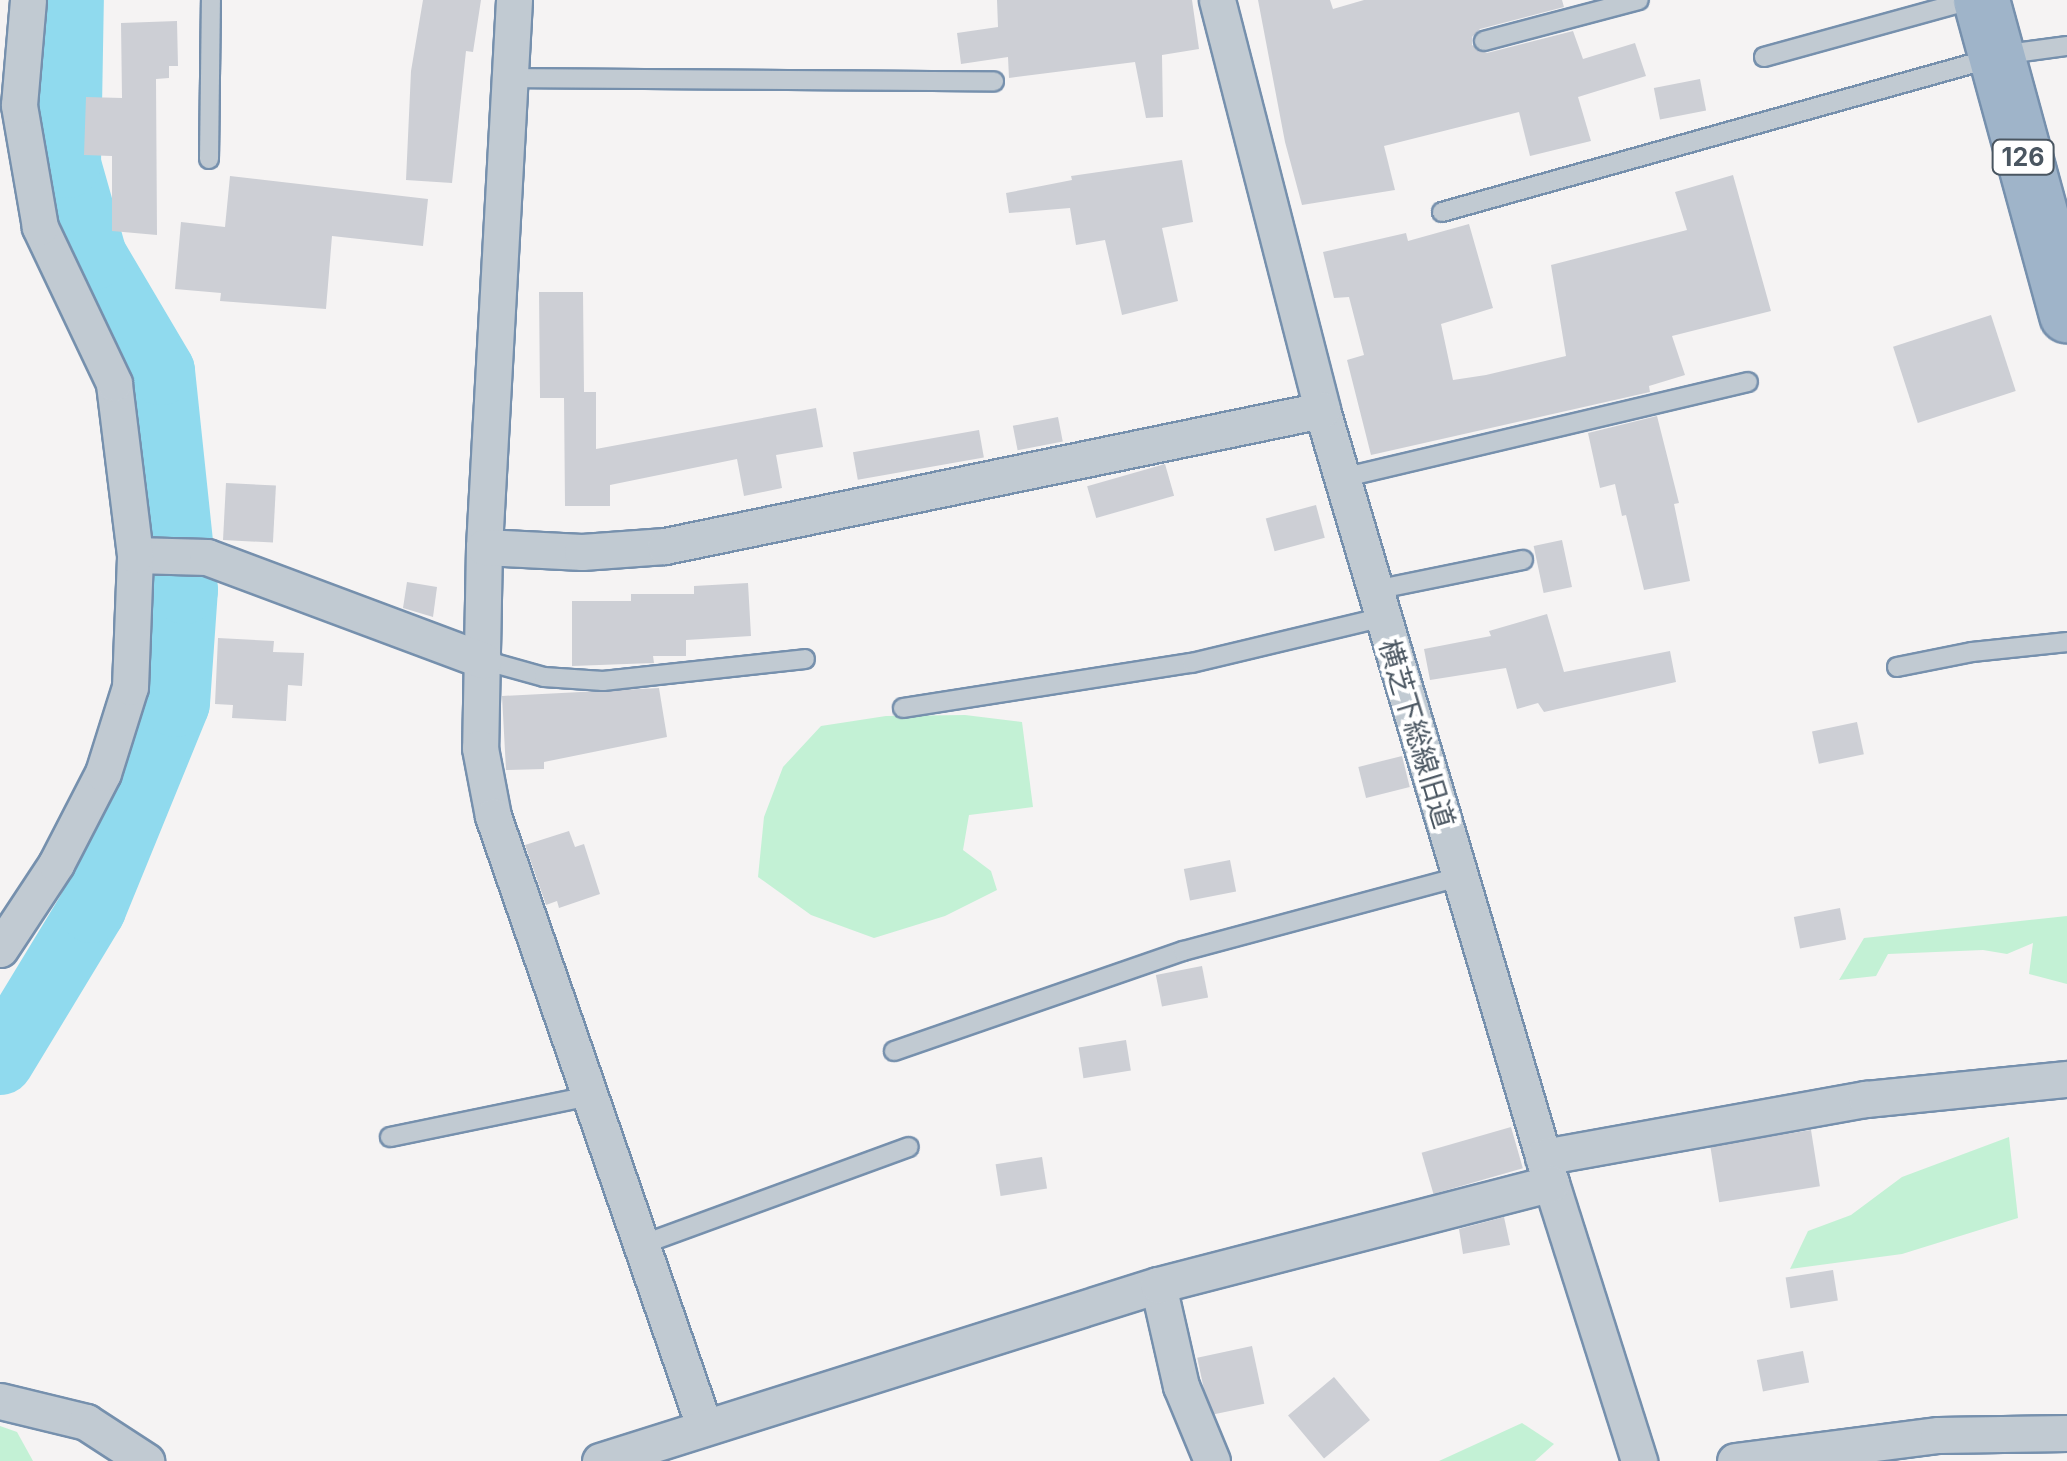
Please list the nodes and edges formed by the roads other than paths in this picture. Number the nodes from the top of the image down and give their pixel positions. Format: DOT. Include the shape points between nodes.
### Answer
graph roads {
  1 [pos="28,0"];
  2 [pos="210,0"];
  3 [pos="514,0"];
  4 [pos="1217,0"];
  5 [pos="1639,0"];
  6 [pos="1969,2"];
  7 [pos="1484,41"];
  8 [pos="2067,46"];
  9 [pos="1764,57"];
  10 [pos="1983,60"];
  11 [pos="510,78"];
  12 [pos="994,81"];
  13 [pos="209,159"];
  14 [pos="1442,212"];
  15 [pos="2067,314"];
  16 [pos="1748,382"];
  17 [pos="1322,410"];
  18 [pos="1342,478"];
  19 [pos="484,547"];
  20 [pos="135,555"];
  21 [pos="1523,560"];
  22 [pos="1379,604"];
  23 [pos="2067,642"];
  24 [pos="805,659"];
  25 [pos="483,660"];
  26 [pos="1897,667"];
  27 [pos="902,708"];
  28 [pos="1460,877"];
  29 [pos="0,949"];
  30 [pos="894,1051"];
  31 [pos="2067,1079"];
  32 [pos="590,1096"];
  33 [pos="390,1136"];
  34 [pos="909,1147"];
  35 [pos="1547,1170"];
  36 [pos="641,1245"];
  37 [pos="1158,1285"];
  38 [pos="0,1401"];
  39 [pos="704,1426"];
  40 [pos="2067,1433"];
  41 [pos="636,1455"];
  42 [pos="146,1461"];
  43 [pos="600,1461"];
  44 [pos="1212,1461"];
  45 [pos="1639,1461"];
  46 [pos="1735,1461"];
  1 -- 20 [label="street" via="19,105 40,227 114,383"];
  2 -- 13 [label="lane"];
  3 -- 11 [label="street"];
  4 -- 17 [label="street, 横芝下総線旧道"];
  5 -- 7 [label="lane"];
  6 -- 9 [label="lane"];
  6 -- 10 [label="highway, 126"];
  8 -- 10 [label="lane"];
  10 -- 14 [label="lane"];
  10 -- 15 [label="highway, 126"];
  11 -- 12 [label="lane"];
  11 -- 19 [label="street"];
  16 -- 18 [label="lane"];
  17 -- 18 [label="street, 横芝下総線旧道"];
  17 -- 19 [label="street" via="665,546 582,552"];
  18 -- 22 [label="street, 横芝下総線旧道"];
  19 -- 25 [label="street"];
  20 -- 25 [label="street" via="207,557"];
  20 -- 29 [label="street" via="130,687 103,773 56,864"];
  21 -- 22 [label="lane"];
  22 -- 27 [label="lane" via="1192,663"];
  22 -- 28 [label="street, 横芝下総線旧道"];
  23 -- 26 [label="lane"];
  24 -- 25 [label="lane" via="603,680 544,677"];
  25 -- 32 [label="street" via="480,748 493,816"];
  28 -- 30 [label="lane" via="1183,951"];
  28 -- 35 [label="street, 横芝下総線旧道"];
  31 -- 35 [label="street" via="1866,1099"];
  32 -- 33 [label="lane"];
  32 -- 36 [label="street"];
  34 -- 36 [label="lane"];
  35 -- 37 [label="street"];
  35 -- 45 [label="street, 横芝下総線旧道"];
  36 -- 39 [label="street"];
  37 -- 39 [label="street"];
  37 -- 44 [label="street" via="1181,1386"];
  38 -- 42 [label="street" via="86,1422"];
  39 -- 41 [label="street"];
  40 -- 46 [label="street" via="1938,1435"];
  41 -- 43 [label="street"];
}
